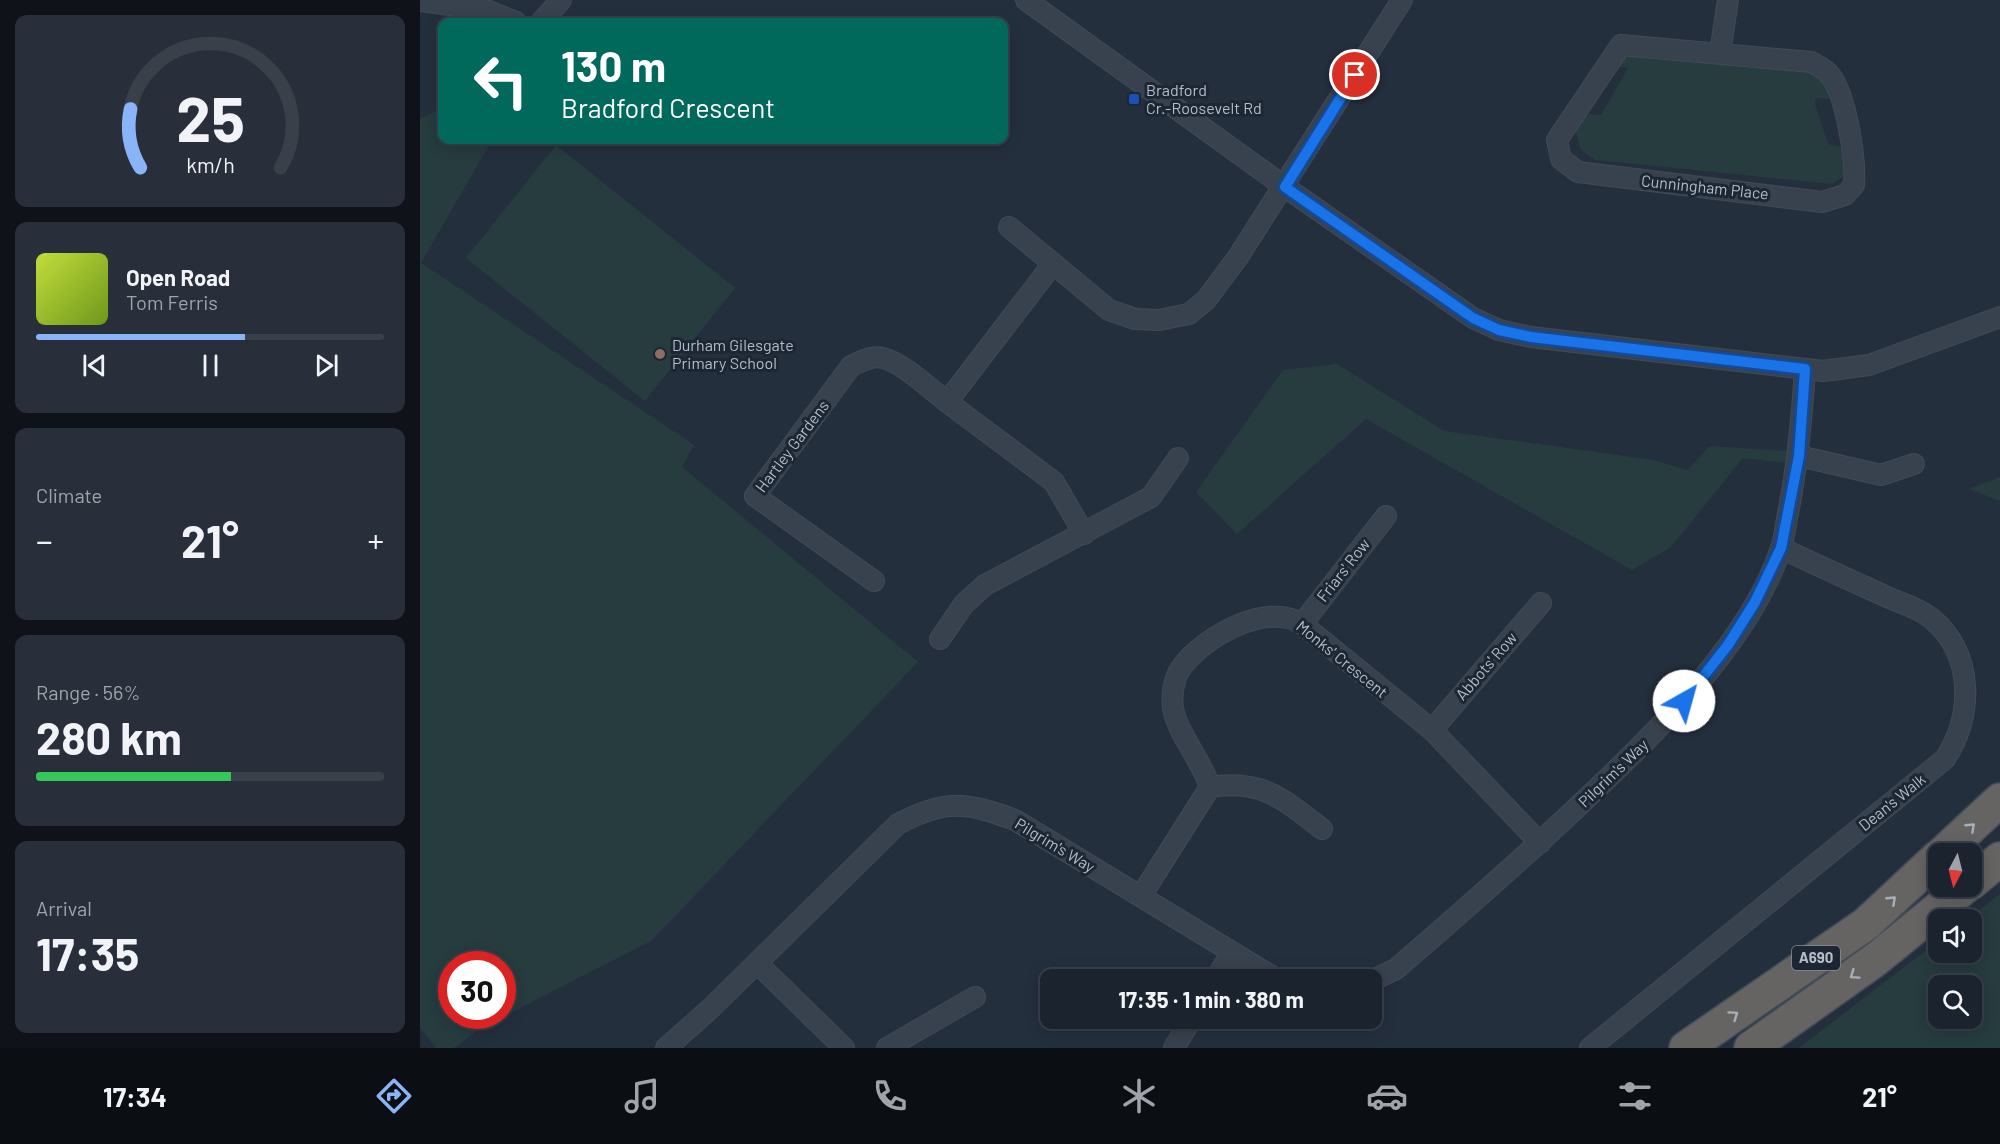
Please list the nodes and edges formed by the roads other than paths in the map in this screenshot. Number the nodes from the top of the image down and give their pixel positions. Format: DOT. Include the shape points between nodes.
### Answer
graph roads {
  1 [pos="561,0"];
  2 [pos="1026,0"];
  3 [pos="1402,0"];
  4 [pos="1728,0"];
  5 [pos="420,1"];
  6 [pos="506,18"];
  7 [pos="545,18"];
  8 [pos="1720,53"];
  9 [pos="1285,187"];
  10 [pos="1009,227"];
  11 [pos="1053,265"];
  12 [pos="2000,317"];
  13 [pos="1805,369"];
  14 [pos="946,402"];
  15 [pos="1799,456"];
  16 [pos="1178,458"];
  17 [pos="1914,464"];
  18 [pos="1386,516"];
  19 [pos="1084,534"];
  20 [pos="1781,548"];
  21 [pos="874,581"];
  22 [pos="1541,603"];
  23 [pos="1302,624"];
  24 [pos="940,639"];
  25 [pos="1432,730"];
  26 [pos="1210,787"];
  27 [pos="2000,800"];
  28 [pos="1322,829"];
  29 [pos="1540,843"];
  30 [pos="1954,843"];
  31 [pos="2000,859"];
  32 [pos="1928,866"];
  33 [pos="1982,874"];
  34 [pos="1141,896"];
  35 [pos="1952,897"];
  36 [pos="1231,952"];
  37 [pos="757,963"];
  38 [pos="1221,969"];
  39 [pos="1260,969"];
  40 [pos="1382,976"];
  41 [pos="975,998"];
  42 [pos="1185,1029"];
  43 [pos="666,1048"];
  44 [pos="844,1048"];
  45 [pos="887,1048"];
  46 [pos="1174,1048"];
  47 [pos="1590,1048"];
  48 [pos="1686,1048"];
  49 [pos="1751,1048"];
  1 -- 7 [label="street"];
  2 -- 9 [label="street"];
  3 -- 9 [label="street"];
  4 -- 8 [label="street"];
  5 -- 6 [label="street" via="486,10"];
  8 -- 8 [label="street, Cunningham Place" via="1621,45 1557,140 1561,159 1578,172 1822,202 1845,195 1854,185 1854,152 1829,72 1811,62"];
  9 -- 11 [label="street" via="1206,300 1189,314 1135,320 1109,310"];
  9 -- 13 [label="street" via="1473,318 1499,330"];
  10 -- 11 [label="street"];
  11 -- 14 [label="street"];
  12 -- 13 [label="street" via="1869,365 1848,370"];
  13 -- 15 [label="street, Pilgrim's Way"];
  14 -- 19 [label="street, Hartley Gardens" via="1054,482"];
  14 -- 21 [label="street, Hartley Gardens" via="895,363 881,357 851,366 754,496"];
  15 -- 17 [label="street" via="1881,475"];
  15 -- 20 [label="street, Pilgrim's Way"];
  16 -- 19 [label="street" via="1151,497"];
  18 -- 23 [label="street, Friars' Row"];
  19 -- 24 [label="street" via="985,585 964,604"];
  20 -- 29 [label="street, Pilgrim's Way" via="1750,611 1684,701"];
  20 -- 47 [label="street, Dean's Walk" via="1929,616 1949,636 1965,677 1966,710 1958,739 1945,759"];
  22 -- 25 [label="street, Abbots' Row"];
  23 -- 25 [label="street, Monks' Crescent"];
  23 -- 26 [label="street, Monks' Crescent" via="1294,619 1265,616 1233,627 1181,668 1174,684 1173,708"];
  25 -- 29 [label="street, Monks' Crescent"];
  26 -- 28 [label="street" via="1249,785 1267,790"];
  26 -- 34 [label="street"];
  30 -- 27 [label="highway, one-way"];
  29 -- 40 [label="street, Pilgrim's Way" via="1396,969"];
  31 -- 33 [label="highway"];
  48 -- 32 [label="highway, A690, one-way" via="1866,924"];
  34 -- 36 [label="street, Pilgrim's Way"];
  34 -- 37 [label="street, Pilgrim's Way" via="1015,820 979,807 925,810 898,824"];
  35 -- 49 [label="highway, A690, one-way" via="1875,960"];
  36 -- 38 [label="street"];
  36 -- 39 [label="street, Pilgrim's Way"];
  37 -- 43 [label="street, Pilgrim's Way"];
  37 -- 44 [label="street"];
  41 -- 45 [label="street"];
  42 -- 46 [label="street"];
}
